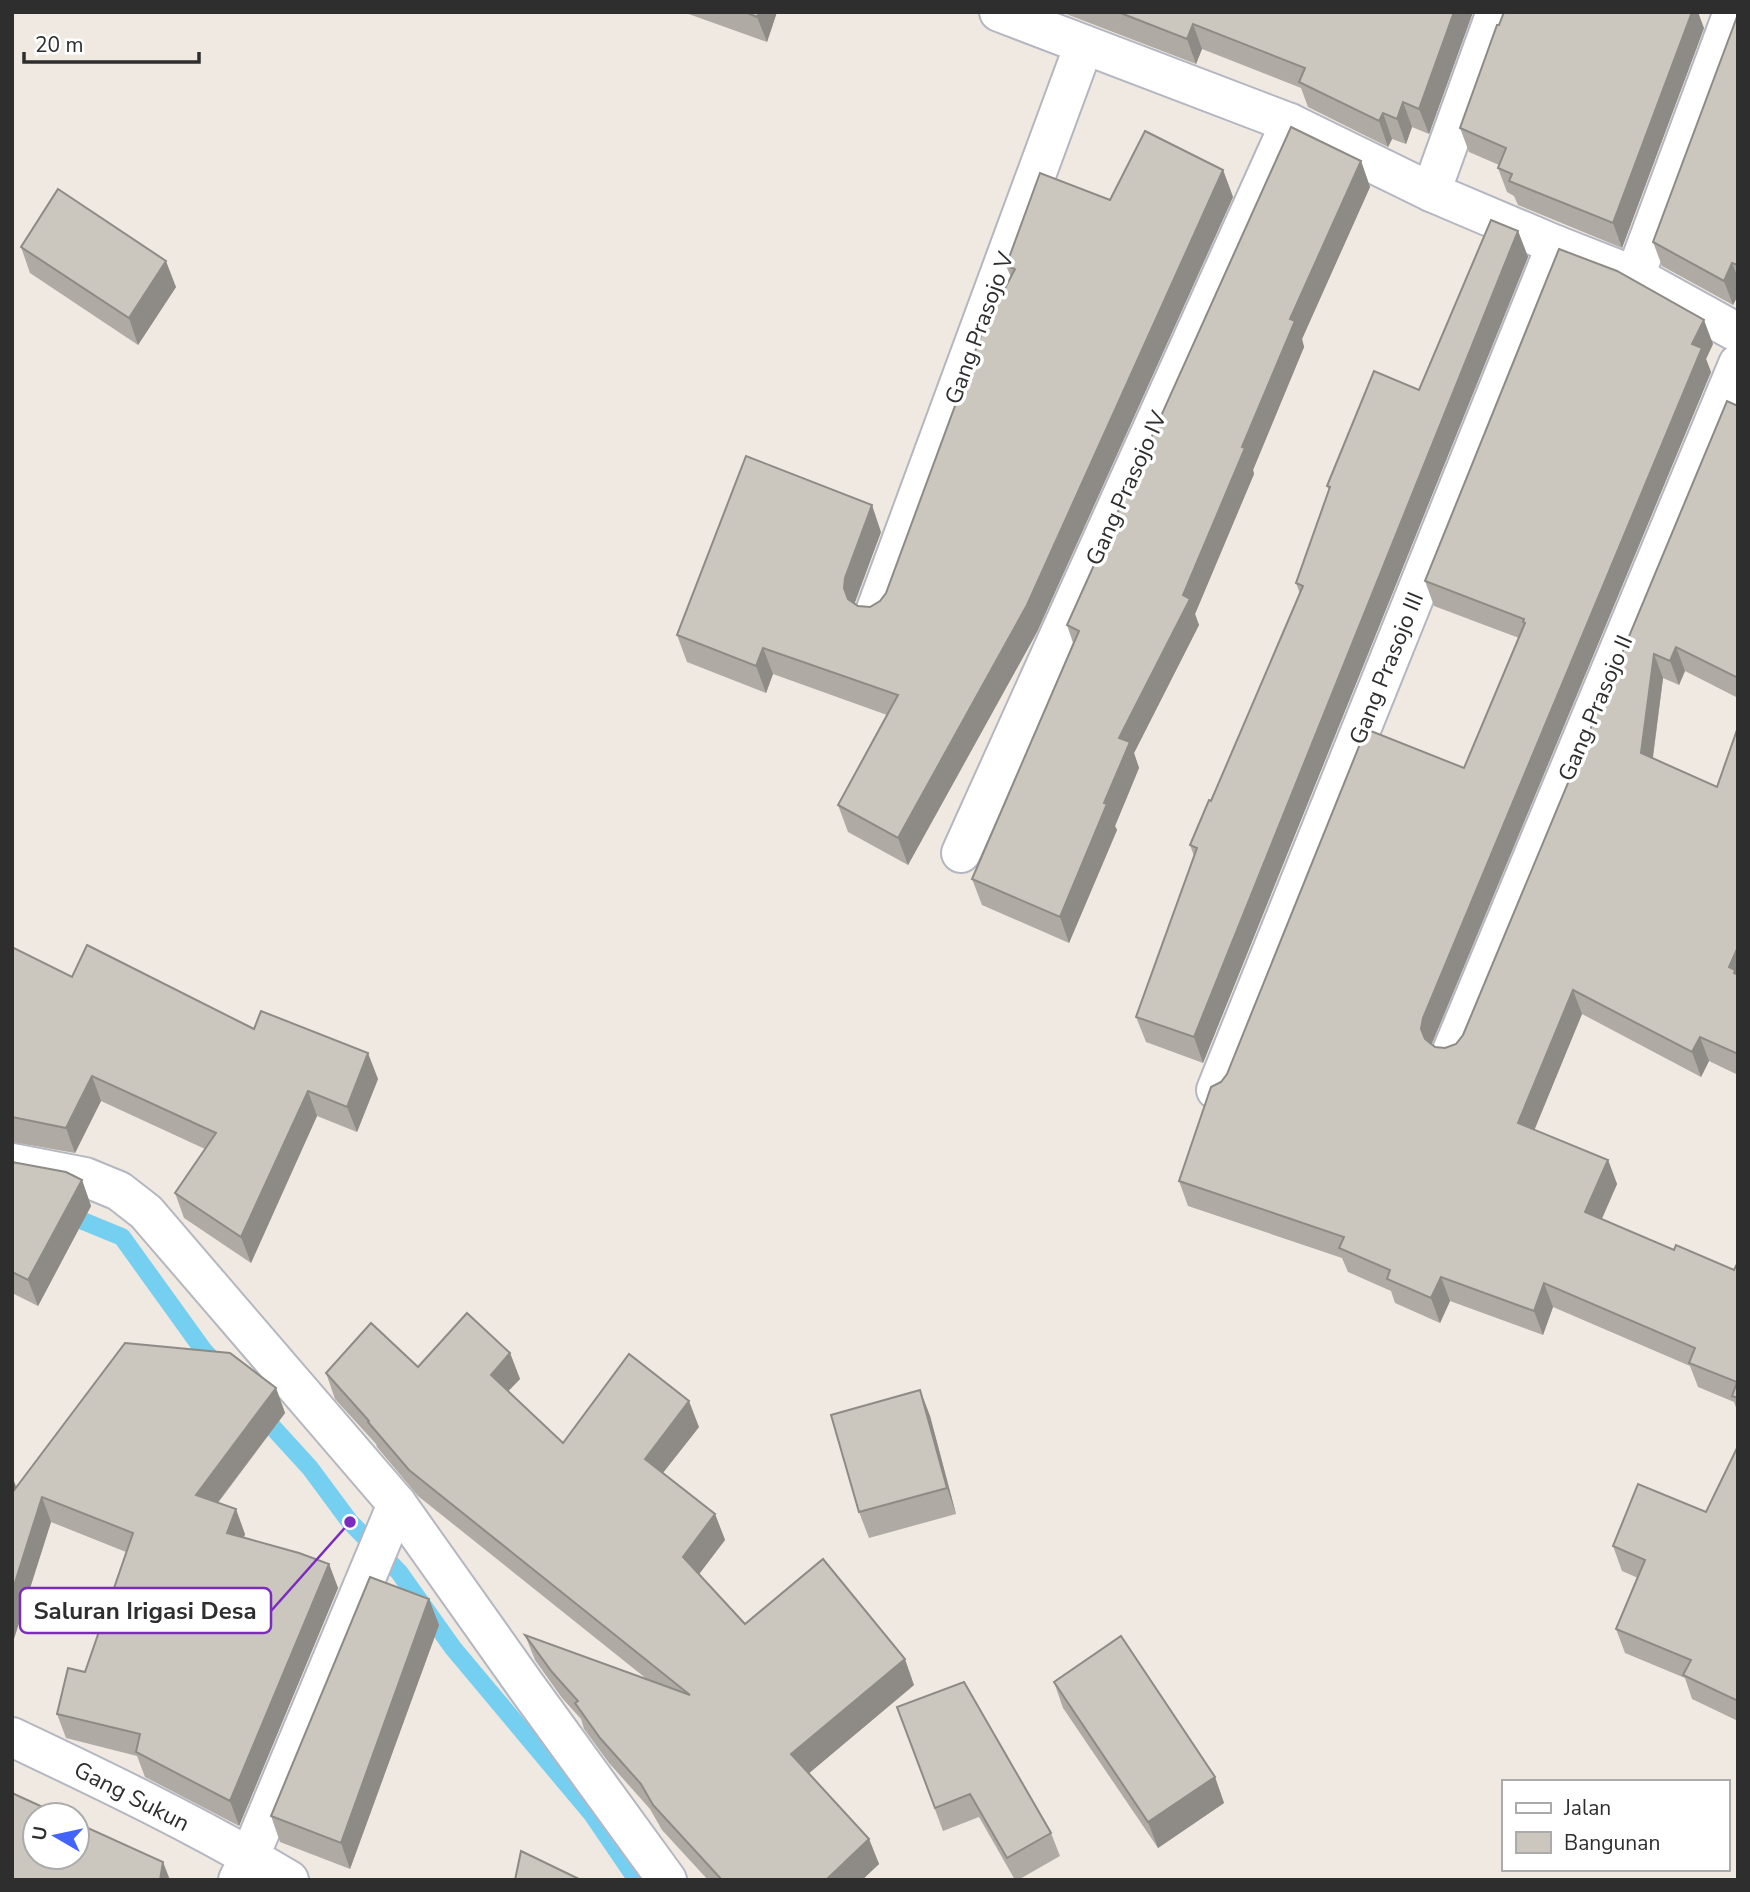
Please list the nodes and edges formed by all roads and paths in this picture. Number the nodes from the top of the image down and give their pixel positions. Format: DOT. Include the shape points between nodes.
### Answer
graph roads {
  1 [pos="999,12"];
  2 [pos="1496,12"];
  3 [pos="1733,12"];
  4 [pos="1084,45"];
  5 [pos="1290,123"];
  6 [pos="1431,192"];
  7 [pos="1556,245"];
  8 [pos="1635,276"];
  9 [pos="1738,333"];
  10 [pos="1738,365"];
  11 [pos="875,611"];
  12 [pos="961,853"];
  13 [pos="1452,1051"];
  14 [pos="1216,1090"];
  15 [pos="12,1163"];
  16 [pos="397,1504"];
  17 [pos="12,1737"];
  18 [pos="244,1868"];
  19 [pos="289,1880"];
  20 [pos="667,1880"];
  1 -- 4 [label="street"];
  2 -- 6 [label="street"];
  3 -- 8 [label="street"];
  4 -- 5 [label="street"];
  4 -- 11 [label="street, Gang Prasojo V"];
  5 -- 6 [label="street"];
  5 -- 12 [label="street, Gang Prasojo IV"];
  6 -- 7 [label="street"];
  7 -- 8 [label="street"];
  7 -- 14 [label="street, Gang Prasojo III"];
  8 -- 9 [label="street"];
  10 -- 13 [label="street, Gang Prasojo II"];
  15 -- 16 [label="street" via="85,1177 120,1191 146,1212"];
  16 -- 18 [label="street"];
  16 -- 20 [label="street"];
  17 -- 18 [label="street, Gang Sukun" via="73,1766"];
  18 -- 19 [label="street, Gang Sukun"];
}
